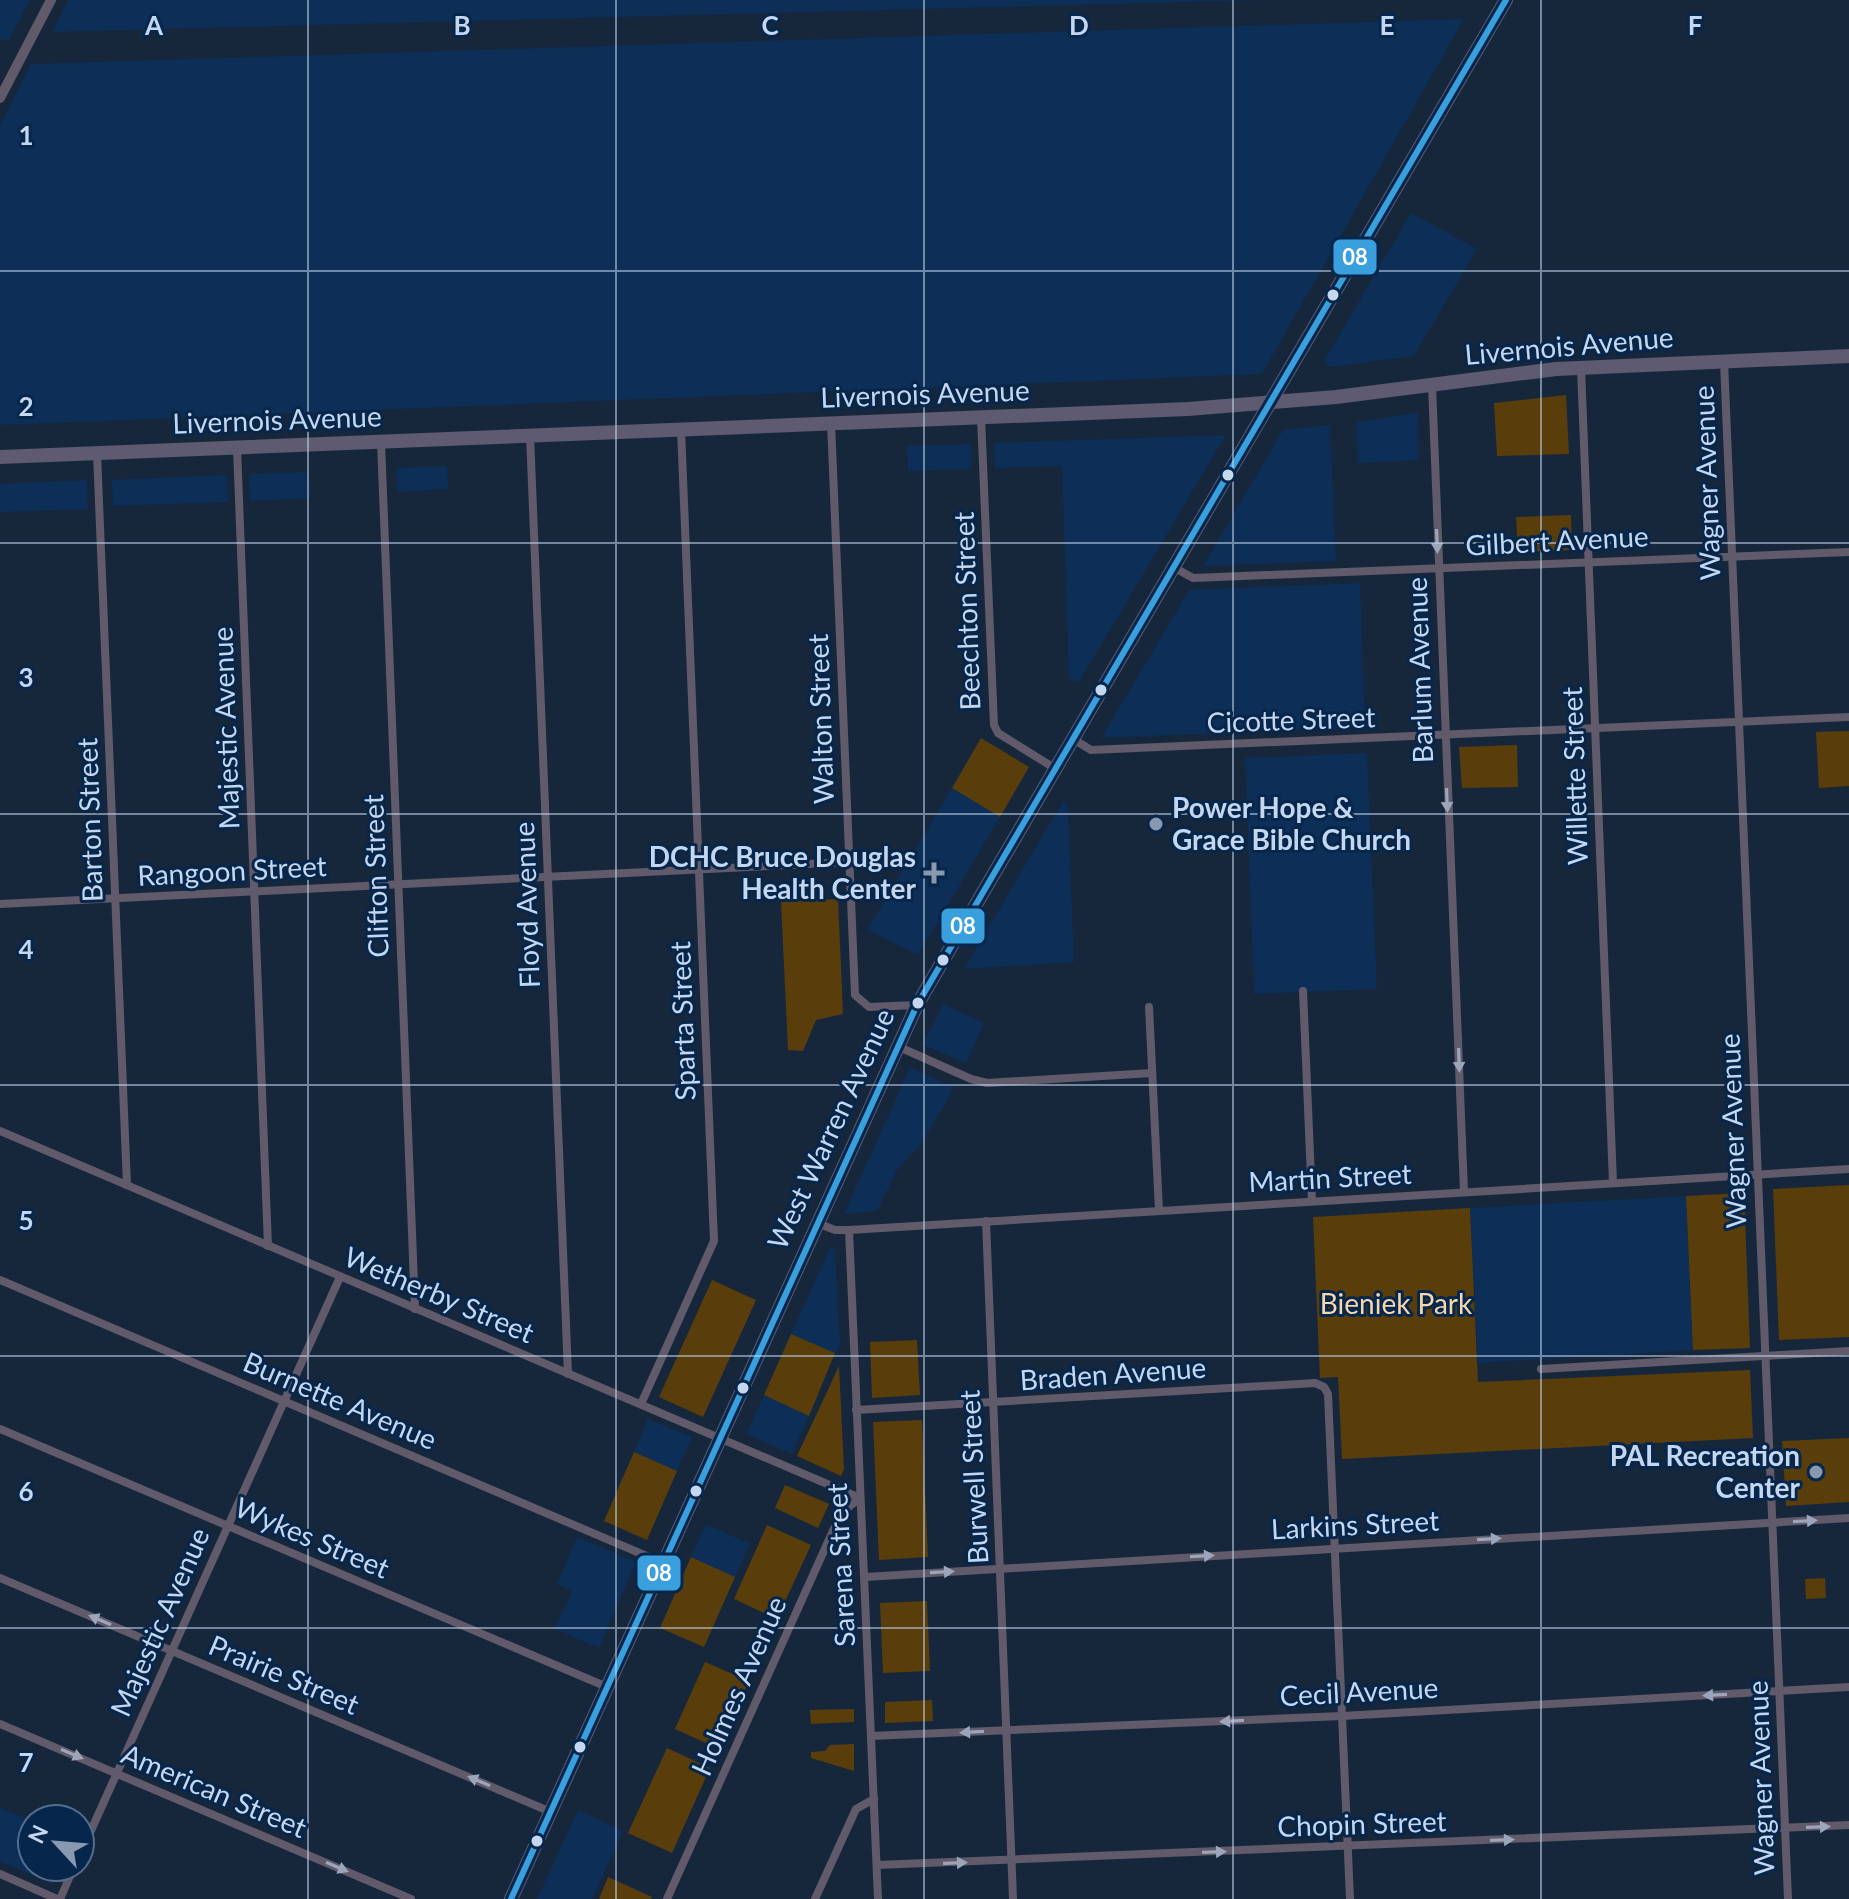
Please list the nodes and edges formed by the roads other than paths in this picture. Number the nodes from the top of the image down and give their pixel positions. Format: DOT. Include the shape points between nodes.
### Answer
graph roads {
  1 [pos="51,0"];
  2 [pos="1506,0"];
  3 [pos="0,98"];
  4 [pos="1849,356"];
  5 [pos="1724,360"];
  6 [pos="1581,368"];
  7 [pos="1432,385"];
  8 [pos="1271,403"];
  9 [pos="981,417"];
  10 [pos="831,423"];
  11 [pos="681,429"];
  12 [pos="530,435"];
  13 [pos="381,442"];
  14 [pos="237,448"];
  15 [pos="97,453"];
  16 [pos="0,457"];
  17 [pos="1849,552"];
  18 [pos="1732,556"];
  19 [pos="1588,562"];
  20 [pos="1175,568"];
  21 [pos="1438,569"];
  22 [pos="1849,717"];
  23 [pos="1739,721"];
  24 [pos="1595,730"];
  25 [pos="1444,736"];
  26 [pos="1073,739"];
  27 [pos="1056,769"];
  28 [pos="849,862"];
  29 [pos="698,871"];
  30 [pos="548,877"];
  31 [pos="398,883"];
  32 [pos="254,894"];
  33 [pos="116,900"];
  34 [pos="0,904"];
  35 [pos="1303,991"];
  36 [pos="917,1005"];
  37 [pos="1149,1007"];
  38 [pos="896,1046"];
  39 [pos="1152,1073"];
  40 [pos="0,1131"];
  41 [pos="1849,1169"];
  42 [pos="1757,1174"];
  43 [pos="1613,1183"];
  44 [pos="127,1185"];
  45 [pos="1464,1192"];
  46 [pos="1312,1201"];
  47 [pos="1159,1210"];
  48 [pos="986,1221"];
  49 [pos="816,1222"];
  50 [pos="849,1230"];
  51 [pos="268,1246"];
  52 [pos="340,1277"];
  53 [pos="0,1280"];
  54 [pos="415,1309"];
  55 [pos="1849,1351"];
  56 [pos="1765,1355"];
  57 [pos="1541,1369"];
  58 [pos="568,1374"];
  59 [pos="285,1402"];
  60 [pos="992,1403"];
  61 [pos="641,1404"];
  62 [pos="856,1410"];
  63 [pos="0,1429"];
  64 [pos="719,1439"];
  65 [pos="860,1498"];
  66 [pos="1849,1518"];
  67 [pos="1772,1523"];
  68 [pos="228,1526"];
  69 [pos="1334,1548"];
  70 [pos="663,1563"];
  71 [pos="1000,1569"];
  72 [pos="865,1577"];
  73 [pos="0,1578"];
  74 [pos="172,1651"];
  75 [pos="607,1687"];
  76 [pos="1849,1687"];
  77 [pos="1779,1691"];
  78 [pos="1342,1716"];
  79 [pos="0,1724"];
  80 [pos="1006,1730"];
  81 [pos="871,1736"];
  82 [pos="116,1773"];
  83 [pos="874,1799"];
  84 [pos="551,1812"];
  85 [pos="96,1819"];
  86 [pos="1849,1825"];
  87 [pos="1785,1828"];
  88 [pos="1348,1846"];
  89 [pos="1011,1860"];
  90 [pos="877,1865"];
  91 [pos="0,1874"];
  92 [pos="59,1899"];
  93 [pos="411,1899"];
  94 [pos="511,1899"];
  95 [pos="667,1899"];
  96 [pos="815,1899"];
  97 [pos="878,1899"];
  98 [pos="1013,1899"];
  99 [pos="1350,1899"];
  100 [pos="1788,1899"];
  1 -- 3 [label="street"];
  2 -- 8 [label="main road, West Warren Avenue"];
  4 -- 5 [label="main road, Livernois Avenue"];
  5 -- 6 [label="main road, Livernois Avenue"];
  5 -- 18 [label="street, Wagner Avenue"];
  6 -- 7 [label="main road, Livernois Avenue"];
  6 -- 19 [label="street, Willette Street"];
  7 -- 8 [label="main road, Livernois Avenue"];
  7 -- 21 [label="street, Barlum Avenue, one-way"];
  8 -- 9 [label="main road, Livernois Avenue"];
  8 -- 20 [label="main road, West Warren Avenue"];
  9 -- 10 [label="main road, Livernois Avenue"];
  9 -- 27 [label="street, Beechton Street" via="994,725 998,733"];
  10 -- 11 [label="main road, Livernois Avenue"];
  10 -- 28 [label="street, Walton Street"];
  11 -- 12 [label="main road, Livernois Avenue"];
  11 -- 29 [label="street, Sparta Street"];
  12 -- 13 [label="main road, Livernois Avenue"];
  12 -- 30 [label="street, Floyd Avenue"];
  13 -- 14 [label="main road, Livernois Avenue"];
  13 -- 31 [label="street, Clifton Street"];
  14 -- 15 [label="main road, Livernois Avenue"];
  14 -- 32 [label="street, Majestic Avenue"];
  15 -- 16 [label="main road, Livernois Avenue"];
  15 -- 33 [label="street, Barton Street"];
  17 -- 18 [label="street, Gilbert Avenue"];
  18 -- 19 [label="street, Gilbert Avenue"];
  18 -- 23 [label="street, Wagner Avenue"];
  19 -- 21 [label="street, Gilbert Avenue"];
  19 -- 24 [label="street, Willette Street"];
  20 -- 21 [label="street, Gilbert Avenue" via="1193,578"];
  20 -- 26 [label="main road, West Warren Avenue"];
  21 -- 25 [label="street, Barlum Avenue"];
  22 -- 23 [label="street, Cicotte Street"];
  23 -- 24 [label="street, Cicotte Street"];
  23 -- 42 [label="street, Wagner Avenue"];
  24 -- 25 [label="street, Cicotte Street"];
  24 -- 43 [label="street, Willette Street"];
  25 -- 26 [label="street, Cicotte Street" via="1091,750"];
  25 -- 45 [label="street, Barlum Avenue, one-way"];
  26 -- 27 [label="main road, West Warren Avenue"];
  27 -- 36 [label="main road, West Warren Avenue"];
  28 -- 29 [label="street, Rangoon Street"];
  28 -- 36 [label="street, Walton Street" via="855,995 869,1007"];
  29 -- 30 [label="street, Rangoon Street"];
  29 -- 61 [label="street, Sparta Street" via="714,1241"];
  30 -- 31 [label="street, Rangoon Street"];
  30 -- 58 [label="street, Floyd Avenue"];
  31 -- 32 [label="street, Rangoon Street"];
  31 -- 54 [label="street, Clifton Street"];
  32 -- 33 [label="street, Rangoon Street"];
  32 -- 51 [label="street, Majestic Avenue"];
  33 -- 34 [label="street, Rangoon Street"];
  33 -- 44 [label="street, Barton Street"];
  35 -- 46 [label="street"];
  36 -- 38 [label="main road, West Warren Avenue"];
  37 -- 39 [label="street"];
  38 -- 39 [label="street" via="987,1083"];
  38 -- 49 [label="main road, West Warren Avenue"];
  39 -- 47 [label="street"];
  40 -- 44 [label="street, Wetherby Street"];
  41 -- 42 [label="street, Martin Street"];
  42 -- 43 [label="street, Martin Street"];
  42 -- 56 [label="street, Wagner Avenue"];
  43 -- 45 [label="street, Martin Street"];
  44 -- 51 [label="street, Wetherby Street"];
  45 -- 46 [label="street, Martin Street"];
  46 -- 47 [label="street, Martin Street"];
  47 -- 48 [label="street, Martin Street"];
  48 -- 50 [label="street, Martin Street"];
  48 -- 60 [label="street, Burwell Street"];
  49 -- 50 [label="street, Martin Street"];
  49 -- 64 [label="main road, West Warren Avenue"];
  50 -- 62 [label="street, Sarena Street"];
  51 -- 52 [label="street, Wetherby Street"];
  52 -- 54 [label="street, Wetherby Street"];
  52 -- 59 [label="street, Majestic Avenue"];
  53 -- 59 [label="street, Burnette Avenue"];
  54 -- 58 [label="street, Wetherby Street"];
  55 -- 56 [label="street"];
  56 -- 57 [label="street"];
  56 -- 67 [label="street, Wagner Avenue"];
  58 -- 61 [label="street, Wetherby Street"];
  59 -- 68 [label="street, Majestic Avenue"];
  59 -- 70 [label="street, Burnette Avenue"];
  60 -- 62 [label="street, Braden Avenue"];
  60 -- 69 [label="street, Braden Avenue" via="1315,1383 1328,1394"];
  60 -- 71 [label="street, Burwell Street"];
  61 -- 64 [label="street, Wetherby Street"];
  62 -- 65 [label="street, Sarena Street"];
  63 -- 68 [label="street, Wykes Street"];
  64 -- 65 [label="street, Wetherby Street"];
  64 -- 70 [label="main road, West Warren Avenue"];
  65 -- 72 [label="street, Sarena Street"];
  65 -- 95 [label="street, Holmes Avenue" via="841,1513"];
  67 -- 66 [label="street, Larkins Street, one-way"];
  69 -- 67 [label="street, Larkins Street, one-way"];
  67 -- 77 [label="street, Wagner Avenue"];
  68 -- 74 [label="street, Majestic Avenue"];
  68 -- 75 [label="street, Wykes Street"];
  71 -- 69 [label="street, Larkins Street, one-way"];
  69 -- 78 [label="street"];
  70 -- 75 [label="main road, West Warren Avenue"];
  72 -- 71 [label="street, Larkins Street, one-way"];
  71 -- 80 [label="street, Burwell Street"];
  72 -- 81 [label="street, Sarena Street"];
  74 -- 73 [label="street, Prairie Street, one-way"];
  74 -- 82 [label="street, Majestic Avenue"];
  84 -- 74 [label="street, Prairie Street, one-way"];
  75 -- 84 [label="main road, West Warren Avenue"];
  76 -- 77 [label="street, Cecil Avenue"];
  77 -- 78 [label="street, Cecil Avenue, one-way"];
  77 -- 87 [label="street, Wagner Avenue"];
  78 -- 80 [label="street, Cecil Avenue, one-way"];
  78 -- 88 [label="street"];
  79 -- 82 [label="street, American Street, one-way"];
  80 -- 81 [label="street, Cecil Avenue, one-way"];
  80 -- 89 [label="street, Burwell Street"];
  81 -- 83 [label="street, Sarena Street"];
  82 -- 85 [label="street, Majestic Avenue"];
  82 -- 93 [label="street, American Street, one-way"];
  83 -- 90 [label="street, Sarena Street"];
  83 -- 96 [label="street" via="856,1809"];
  84 -- 94 [label="main road, West Warren Avenue"];
  87 -- 86 [label="street, Chopin Street, one-way"];
  88 -- 87 [label="street, Chopin Street, one-way"];
  87 -- 100 [label="street, Wagner Avenue"];
  89 -- 88 [label="street, Chopin Street, one-way"];
  88 -- 99 [label="street"];
  90 -- 89 [label="street, Chopin Street, one-way"];
  89 -- 98 [label="street, Burwell Street"];
  90 -- 97 [label="street, Sarena Street"];
  91 -- 92 [label="street"];
}
